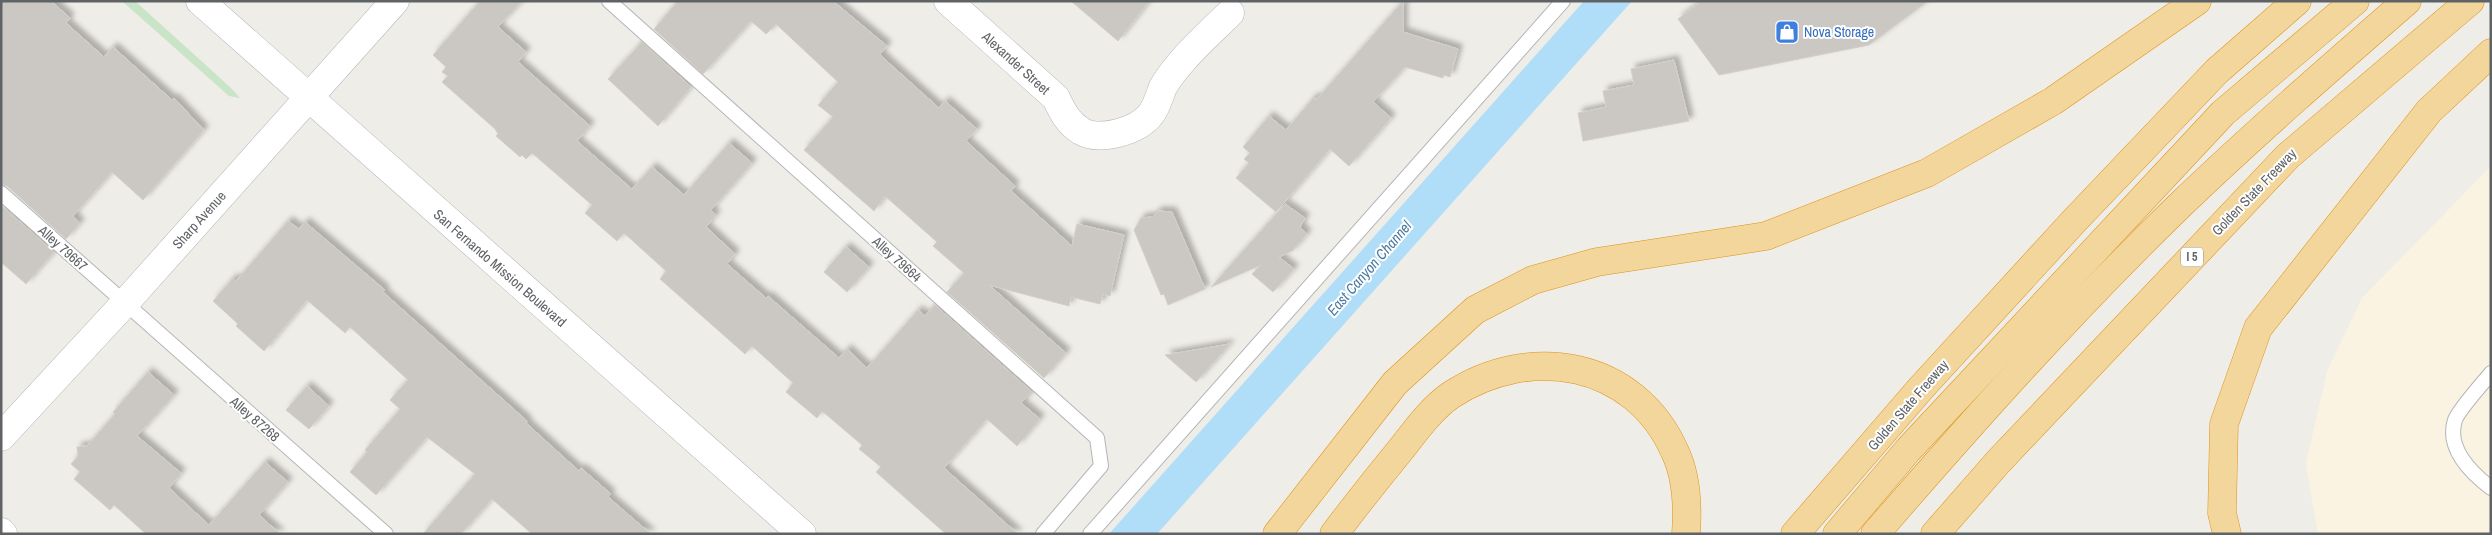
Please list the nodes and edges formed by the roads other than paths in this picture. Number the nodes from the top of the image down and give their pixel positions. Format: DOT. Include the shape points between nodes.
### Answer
graph roads {
  1 [pos="200,1"];
  2 [pos="396,1"];
  3 [pos="609,1"];
  4 [pos="948,1"];
  5 [pos="1563,1"];
  6 [pos="2197,1"];
  7 [pos="2297,1"];
  8 [pos="2355,1"];
  9 [pos="2407,1"];
  10 [pos="2470,1"];
  11 [pos="1230,13"];
  12 [pos="2491,53"];
  13 [pos="309,98"];
  14 [pos="1,193"];
  15 [pos="125,303"];
  16 [pos="2491,373"];
  17 [pos="1,437"];
  18 [pos="2491,488"];
  19 [pos="386,534"];
  20 [pos="802,534"];
  21 [pos="1043,534"];
  22 [pos="1090,534"];
  23 [pos="1276,534"];
  24 [pos="1334,534"];
  25 [pos="1686,534"];
  26 [pos="1796,534"];
  27 [pos="1837,534"];
  28 [pos="1875,534"];
  29 [pos="1935,534"];
  30 [pos="2227,534"];
  1 -- 13 [label="street, San Fernando Mission Boulevard"];
  2 -- 13 [label="street, Sharp Avenue"];
  3 -- 21 [label="lane, Alley 79664" via="1097,438 1101,466"];
  4 -- 11 [label="street, Alexander Street" via="1056,98 1064,116 1082,132 1095,135 1117,134 1136,128 1150,116 1164,86 1183,60"];
  5 -- 22 [label="lane"];
  6 -- 23 [label="highway" via="2053,100 1927,173 1766,236 1597,262 1533,280 1475,310 1395,383"];
  7 -- 26 [label="highway, Golden State Freeway" via="2217,71 2074,220 1921,388"];
  8 -- 27 [label="highway" via="2223,113 1915,443"];
  9 -- 28 [label="highway" via="2298,95 2179,207 2041,348"];
  10 -- 29 [label="highway, Golden State Freeway / I 5" via="2288,156 1998,462"];
  12 -- 30 [label="highway" via="2429,111 2258,328 2224,424 2222,514"];
  13 -- 15 [label="street, Sharp Avenue"];
  13 -- 20 [label="street, San Fernando Mission Boulevard"];
  14 -- 15 [label="lane, Alley 79667"];
  15 -- 17 [label="street, Sharp Avenue"];
  15 -- 19 [label="lane, Alley 87268"];
  16 -- 18 [label="lane" via="2455,419 2453,442 2475,476"];
  24 -- 25 [label="highway" via="1424,421 1450,396 1483,378 1515,368 1547,365 1585,371 1615,384 1641,404 1662,427 1676,452 1684,480"];
}
